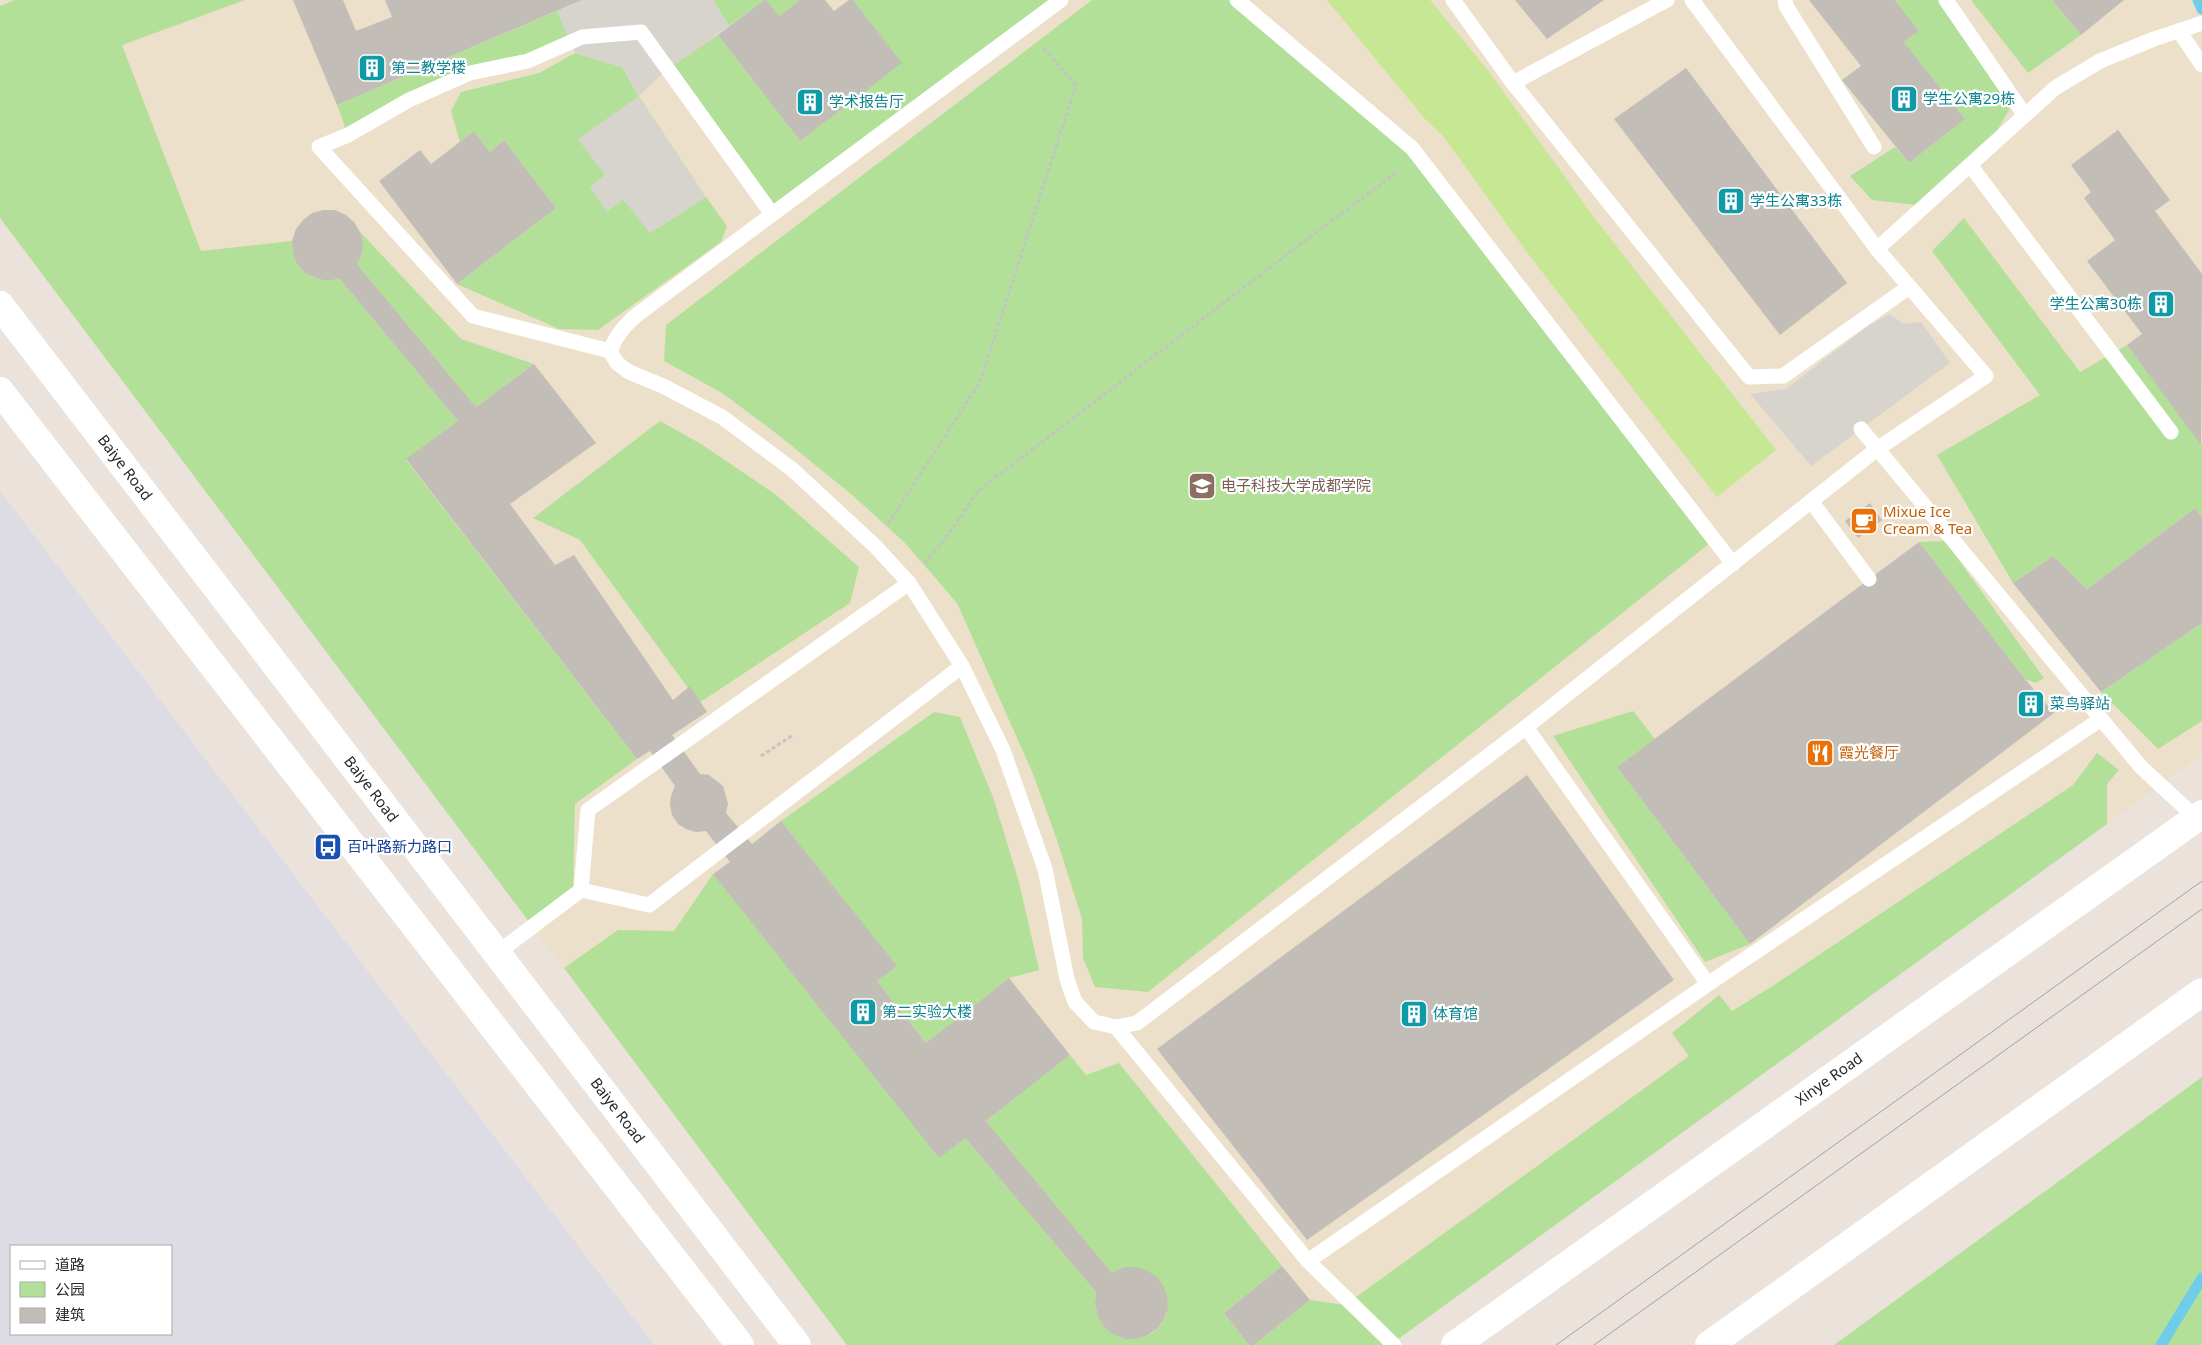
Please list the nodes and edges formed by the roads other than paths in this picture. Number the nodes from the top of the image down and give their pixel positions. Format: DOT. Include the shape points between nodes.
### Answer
graph roads {
  1 [pos="1061,0"];
  2 [pos="1237,0"];
  3 [pos="1453,0"];
  4 [pos="1666,0"];
  5 [pos="1692,0"];
  6 [pos="1785,0"];
  7 [pos="1946,0"];
  8 [pos="2202,23"];
  9 [pos="2179,31"];
  10 [pos="2202,65"];
  11 [pos="1513,83"];
  12 [pos="2024,114"];
  13 [pos="1874,147"];
  14 [pos="1970,166"];
  15 [pos="772,214"];
  16 [pos="1877,249"];
  17 [pos="1909,287"];
  18 [pos="0,305"];
  19 [pos="610,351"];
  20 [pos="0,391"];
  21 [pos="1861,429"];
  22 [pos="2171,432"];
  23 [pos="1878,449"];
  24 [pos="1811,501"];
  25 [pos="1733,564"];
  26 [pos="1869,580"];
  27 [pos="909,583"];
  28 [pos="962,666"];
  29 [pos="2101,719"];
  30 [pos="1526,727"];
  31 [pos="2199,816"];
  32 [pos="581,890"];
  33 [pos="497,953"];
  34 [pos="1708,984"];
  35 [pos="2202,992"];
  36 [pos="1116,1027"];
  37 [pos="1308,1261"];
  38 [pos="740,1345"];
  39 [pos="797,1345"];
  40 [pos="1394,1345"];
  41 [pos="1455,1345"];
  42 [pos="1709,1345"];
  1 -- 15 [label="lane"];
  2 -- 25 [label="lane" via="1412,148"];
  3 -- 11 [label="lane"];
  4 -- 11 [label="lane"];
  5 -- 16 [label="lane"];
  6 -- 13 [label="lane"];
  7 -- 12 [label="lane"];
  8 -- 9 [label="lane"];
  9 -- 10 [label="lane"];
  9 -- 12 [label="lane" via="2100,61 2055,88"];
  11 -- 17 [label="lane" via="1749,377 1783,376"];
  12 -- 14 [label="lane"];
  14 -- 16 [label="lane"];
  14 -- 22 [label="lane"];
  15 -- 19 [label="lane" via="638,314 622,328"];
  15 -- 19 [label="lane" via="641,32 582,38 528,61 470,73 409,100 320,147 473,316"];
  16 -- 17 [label="lane"];
  17 -- 23 [label="lane" via="1986,376"];
  18 -- 33 [label="street, Baiye Road"];
  19 -- 27 [label="lane" via="617,363 629,372 722,417 793,470 875,546"];
  20 -- 38 [label="street"];
  21 -- 23 [label="lane"];
  23 -- 24 [label="lane"];
  23 -- 29 [label="lane"];
  24 -- 25 [label="lane"];
  24 -- 26 [label="lane"];
  25 -- 30 [label="lane"];
  27 -- 28 [label="lane"];
  27 -- 32 [label="lane" via="588,810"];
  28 -- 32 [label="lane" via="649,905"];
  28 -- 36 [label="lane" via="1003,750 1045,869 1067,979 1075,1002 1094,1022"];
  29 -- 31 [label="lane" via="2141,767"];
  29 -- 34 [label="lane"];
  30 -- 34 [label="lane"];
  30 -- 36 [label="lane" via="1137,1023"];
  31 -- 41 [label="street, Xinye Road"];
  32 -- 33 [label="lane"];
  33 -- 39 [label="street, Baiye Road"];
  34 -- 37 [label="lane"];
  35 -- 42 [label="street"];
  36 -- 37 [label="lane"];
  37 -- 40 [label="lane"];
}
